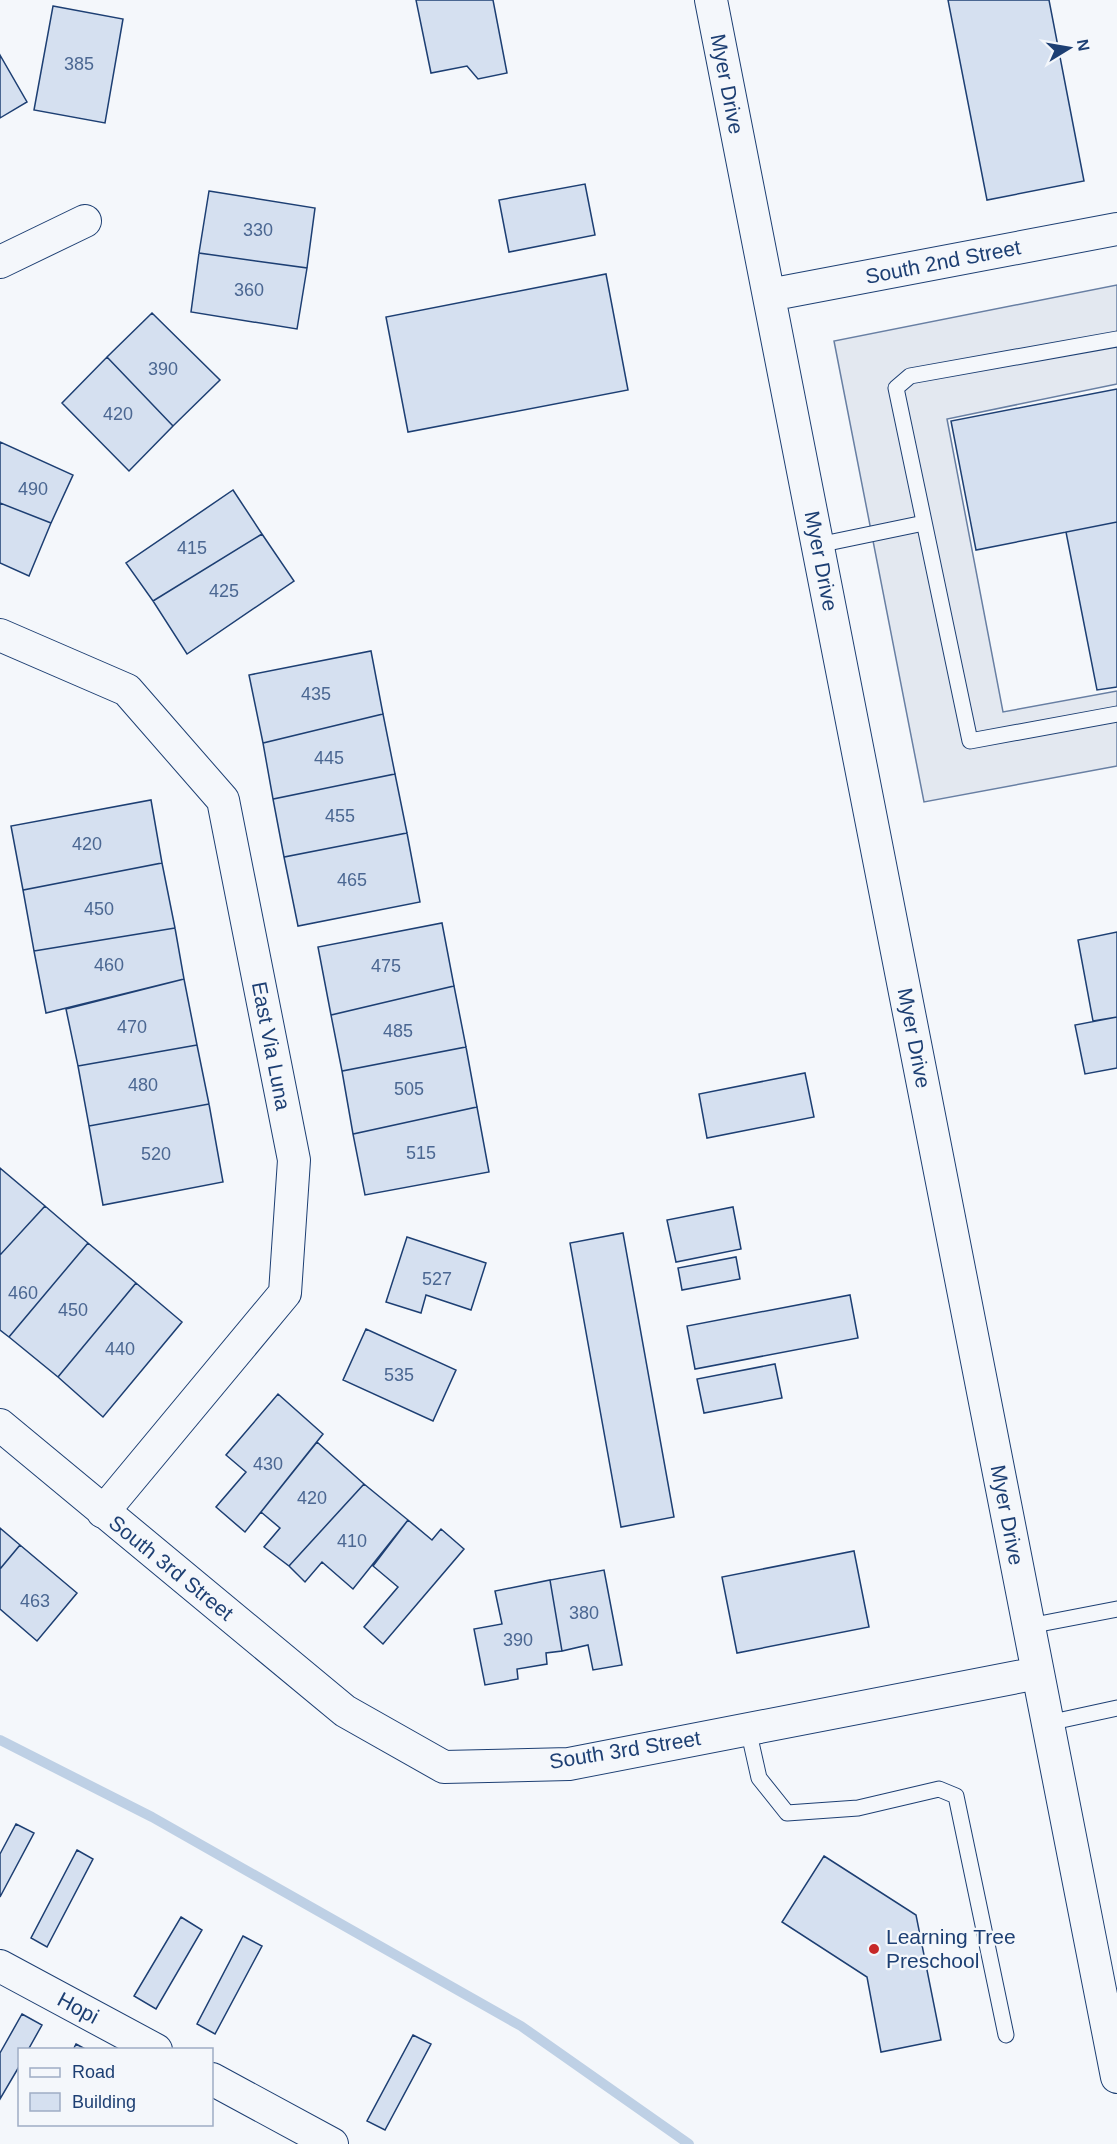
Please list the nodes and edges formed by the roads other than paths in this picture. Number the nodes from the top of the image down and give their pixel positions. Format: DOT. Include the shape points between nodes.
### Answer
graph roads {
  1 [pos="711,0"];
  2 [pos="85,221"];
  3 [pos="1117,230"];
  4 [pos="0,262"];
  5 [pos="769,295"];
  6 [pos="1117,339"];
  7 [pos="924,523"];
  8 [pos="818,545"];
  9 [pos="0,635"];
  10 [pos="1117,714"];
  11 [pos="0,1425"];
  12 [pos="103,1512"];
  13 [pos="1117,1609"];
  14 [pos="1029,1626"];
  15 [pos="1038,1673"];
  16 [pos="1117,1708"];
  17 [pos="1048,1723"];
  18 [pos="748,1729"];
  19 [pos="0,1966"];
  20 [pos="1006,2035"];
  21 [pos="154,2048"];
  22 [pos="1117,2077"];
  23 [pos="213,2080"];
  24 [pos="332,2144"];
  1 -- 5 [label="street, Myer Drive"];
  2 -- 4 [label="street"];
  3 -- 5 [label="street, South 2nd Street"];
  5 -- 8 [label="street, Myer Drive"];
  6 -- 7 [label="lane" via="910,376 896,388"];
  7 -- 8 [label="lane"];
  7 -- 10 [label="lane" via="970,741"];
  8 -- 14 [label="street, Myer Drive"];
  9 -- 12 [label="street, East Via Luna" via="127,690 223,801 294,1160 285,1293"];
  11 -- 12 [label="street, South 3rd Street"];
  12 -- 18 [label="street, South 3rd Street" via="345,1711 444,1767 569,1764"];
  13 -- 14 [label="lane"];
  14 -- 15 [label="street, Myer Drive"];
  15 -- 17 [label="street, Myer Drive"];
  15 -- 18 [label="street, South 3rd Street"];
  16 -- 17 [label="lane"];
  17 -- 22 [label="street, Myer Drive"];
  18 -- 20 [label="lane" via="759,1778 788,1813 858,1808 939,1789 956,1796"];
  19 -- 21 [label="street, Hopi"];
  23 -- 24 [label="street"];
}
